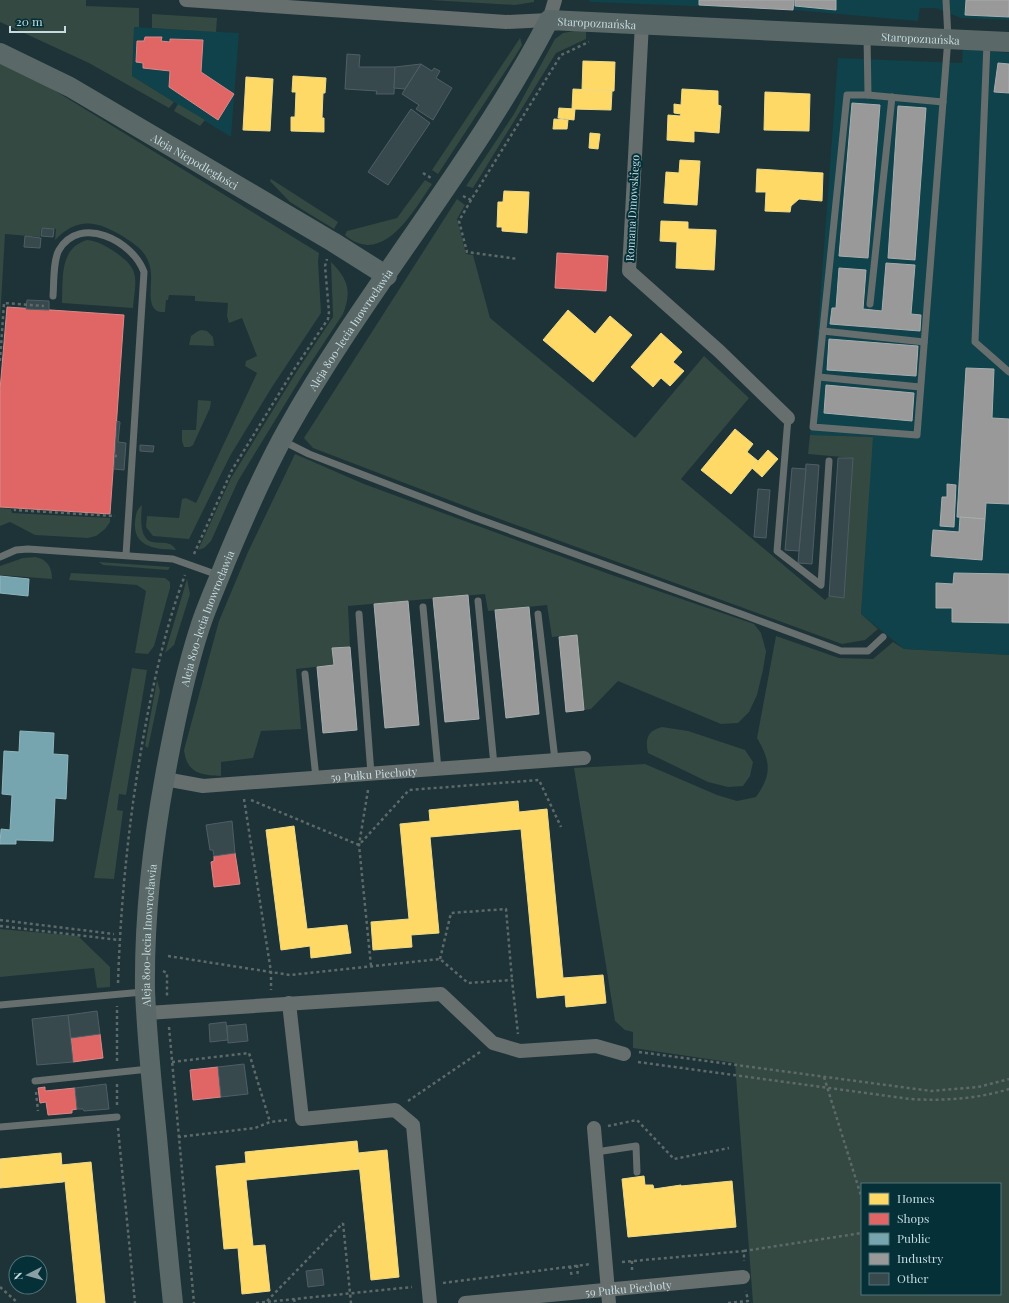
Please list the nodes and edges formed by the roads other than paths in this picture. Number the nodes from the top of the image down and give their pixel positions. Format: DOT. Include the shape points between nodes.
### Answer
graph roads {
  1 [pos="186,0"];
  2 [pos="554,0"];
  3 [pos="946,0"];
  4 [pos="238,2"];
  5 [pos="549,20"];
  6 [pos="642,23"];
  7 [pos="867,34"];
  8 [pos="948,38"];
  9 [pos="987,40"];
  10 [pos="1009,42"];
  11 [pos="0,53"];
  12 [pos="868,95"];
  13 [pos="892,97"];
  14 [pos="943,102"];
  15 [pos="386,276"];
  16 [pos="53,296"];
  17 [pos="870,304"];
  18 [pos="823,331"];
  19 [pos="924,342"];
  20 [pos="1009,372"];
  21 [pos="819,377"];
  22 [pos="920,387"];
  23 [pos="788,418"];
  24 [pos="281,440"];
  25 [pos="829,461"];
  26 [pos="126,556"];
  27 [pos="0,557"];
  28 [pos="220,576"];
  29 [pos="478,601"];
  30 [pos="423,608"];
  31 [pos="359,614"];
  32 [pos="538,614"];
  33 [pos="883,637"];
  34 [pos="305,674"];
  35 [pos="584,758"];
  36 [pos="555,760"];
  37 [pos="494,765"];
  38 [pos="438,769"];
  39 [pos="371,774"];
  40 [pos="316,778"];
  41 [pos="165,779"];
  42 [pos="146,992"];
  43 [pos="289,1003"];
  44 [pos="0,1005"];
  45 [pos="147,1013"];
  46 [pos="624,1054"];
  47 [pos="151,1069"];
  48 [pos="35,1080"];
  49 [pos="117,1117"];
  50 [pos="0,1127"];
  51 [pos="594,1128"];
  52 [pos="596,1152"];
  53 [pos="637,1172"];
  54 [pos="743,1277"];
  55 [pos="608,1296"];
  56 [pos="555,1299"];
  57 [pos="173,1303"];
  58 [pos="430,1303"];
  59 [pos="465,1303"];
  1 -- 4 [label="street, Staropoznańska"];
  2 -- 5 [label="street"];
  3 -- 8 [label="lane"];
  4 -- 5 [label="street, Staropoznańska" via="506,22"];
  5 -- 6 [label="street, Staropoznańska"];
  5 -- 15 [label="street, Aleja 800-lecia Inowrocławia" via="507,97"];
  6 -- 7 [label="street, Staropoznańska"];
  6 -- 23 [label="street, Romana Dmowskiego" via="629,271 719,351"];
  7 -- 8 [label="street, Staropoznańska"];
  7 -- 12 [label="lane"];
  8 -- 9 [label="street, Staropoznańska"];
  8 -- 14 [label="lane"];
  9 -- 10 [label="street, Staropoznańska"];
  9 -- 20 [label="lane" via="975,342"];
  11 -- 15 [label="street, Aleja Niepodległości" via="70,87"];
  12 -- 13 [label="lane"];
  12 -- 18 [label="lane" via="847,96"];
  13 -- 14 [label="lane"];
  13 -- 17 [label="lane"];
  14 -- 19 [label="lane"];
  15 -- 24 [label="street, Aleja 800-lecia Inowrocławia" via="321,373"];
  16 -- 26 [label="lane" via="58,252 64,243 77,234 93,232 108,237 137,258 144,272"];
  18 -- 19 [label="lane"];
  18 -- 21 [label="lane"];
  19 -- 22 [label="lane"];
  21 -- 22 [label="lane"];
  21 -- 22 [label="lane" via="814,427 916,435"];
  23 -- 25 [label="lane" via="777,551 821,585"];
  24 -- 28 [label="street, Aleja 800-lecia Inowrocławia" via="264,473"];
  24 -- 33 [label="lane" via="308,454 473,517 841,651 868,651"];
  26 -- 27 [label="lane" via="28,549 16,550"];
  26 -- 28 [label="lane" via="173,559"];
  28 -- 41 [label="street, Aleja 800-lecia Inowrocławia" via="200,625 187,671"];
  29 -- 37 [label="lane"];
  30 -- 38 [label="lane"];
  31 -- 39 [label="lane"];
  32 -- 36 [label="lane"];
  34 -- 40 [label="lane"];
  35 -- 36 [label="street, 59 Pułku Piechoty"];
  36 -- 37 [label="street, 59 Pułku Piechoty"];
  37 -- 38 [label="street, 59 Pułku Piechoty"];
  38 -- 39 [label="street, 59 Pułku Piechoty"];
  39 -- 40 [label="street, 59 Pułku Piechoty"];
  40 -- 41 [label="street, 59 Pułku Piechoty" via="202,786"];
  41 -- 42 [label="street, Aleja 800-lecia Inowrocławia" via="150,883"];
  42 -- 44 [label="lane"];
  42 -- 45 [label="street, Aleja 800-lecia Inowrocławia"];
  43 -- 45 [label="street"];
  43 -- 46 [label="street" via="441,994 493,1043 520,1051 596,1046"];
  43 -- 58 [label="street" via="302,1119 395,1110 413,1125"];
  45 -- 47 [label="street, Aleja 800-lecia Inowrocławia"];
  47 -- 48 [label="lane"];
  47 -- 57 [label="street, Aleja 800-lecia Inowrocławia"];
  49 -- 50 [label="lane"];
  51 -- 52 [label="street"];
  52 -- 53 [label="lane" via="636,1146"];
  52 -- 55 [label="street"];
  54 -- 55 [label="street, 59 Pułku Piechoty"];
  55 -- 56 [label="street, 59 Pułku Piechoty"];
  56 -- 59 [label="street, 59 Pułku Piechoty"];
}
